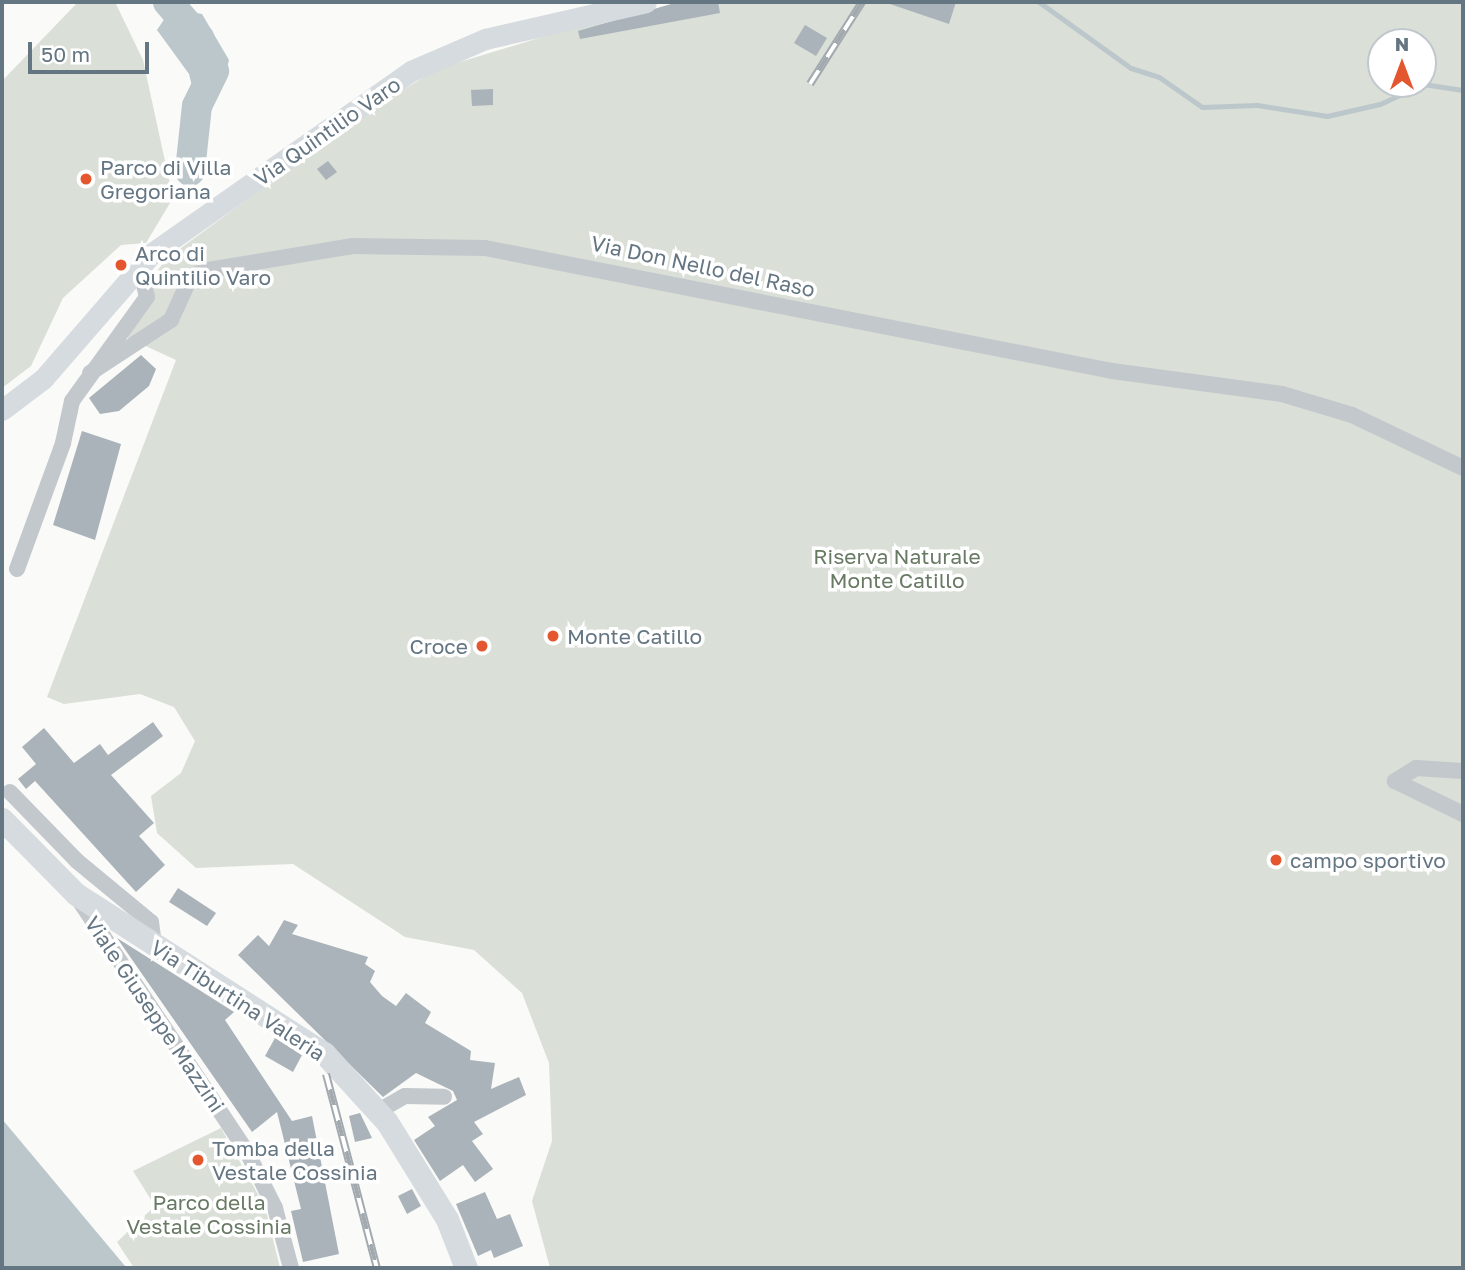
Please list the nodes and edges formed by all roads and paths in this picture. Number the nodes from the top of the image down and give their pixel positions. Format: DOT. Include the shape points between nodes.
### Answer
graph roads {
  1 [pos="646,2"];
  2 [pos="139,265"];
  3 [pos="90,373"];
  4 [pos="2,410"];
  5 [pos="1463,468"];
  6 [pos="17,569"];
  7 [pos="1463,771"];
  8 [pos="10,792"];
  9 [pos="1463,814"];
  10 [pos="2,819"];
  11 [pos="76,894"];
  12 [pos="154,944"];
  13 [pos="444,1097"];
  14 [pos="377,1112"];
  15 [pos="291,1268"];
  16 [pos="466,1268"];
  1 -- 2 [label="main road, Via Quintilio Varo" via="493,37 428,62"];
  2 -- 3 [label="street" via="147,297"];
  2 -- 4 [label="main road, Via Quintilio Varo" via="43,379"];
  3 -- 5 [label="street, Via Don Nello del Raso" via="171,320 191,276 208,270 353,246 485,247 1112,371 1282,394 1352,415"];
  3 -- 6 [label="street" via="72,401 63,443"];
  7 -- 9 [label="street" via="1416,768 1400,772 1395,781"];
  8 -- 12 [label="street" via="77,861 151,922"];
  10 -- 11 [label="main road, Viale Giuseppe Mazzini"];
  11 -- 12 [label="main road, Via Tiburtina Valeria"];
  11 -- 15 [label="street, Viale Giuseppe Mazzini" via="98,937 250,1158 275,1208"];
  12 -- 14 [label="main road, Via Tiburtina Valeria" via="324,1053"];
  13 -- 14 [label="street" via="405,1096"];
  14 -- 16 [label="main road, Via Tiburtina Valeria" via="447,1220"];
}
